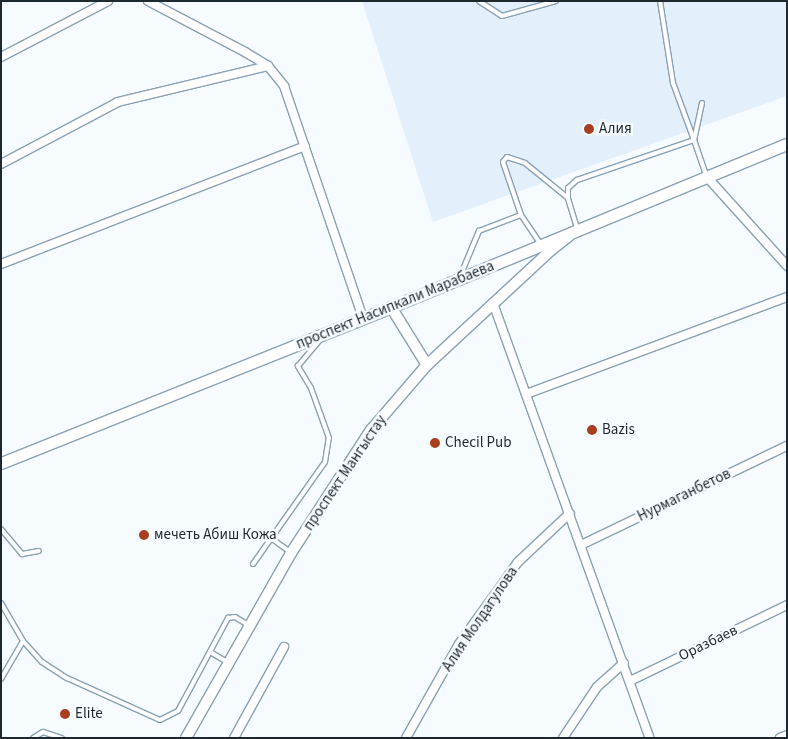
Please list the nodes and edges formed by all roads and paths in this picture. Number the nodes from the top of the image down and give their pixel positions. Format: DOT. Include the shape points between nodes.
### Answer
graph roads {
  1 [pos="108,1"];
  2 [pos="148,1"];
  3 [pos="478,1"];
  4 [pos="556,1"];
  5 [pos="660,1"];
  6 [pos="1,57"];
  7 [pos="268,66"];
  8 [pos="702,103"];
  9 [pos="694,140"];
  10 [pos="787,144"];
  11 [pos="305,146"];
  12 [pos="1,164"];
  13 [pos="707,177"];
  14 [pos="568,198"];
  15 [pos="521,215"];
  16 [pos="578,230"];
  17 [pos="542,245"];
  18 [pos="1,264"];
  19 [pos="787,266"];
  20 [pos="460,279"];
  21 [pos="787,297"];
  22 [pos="493,303"];
  23 [pos="391,308"];
  24 [pos="363,318"];
  25 [pos="326,333"];
  26 [pos="427,365"];
  27 [pos="526,394"];
  28 [pos="787,446"];
  29 [pos="1,463"];
  30 [pos="570,513"];
  31 [pos="1,529"];
  32 [pos="271,538"];
  33 [pos="581,544"];
  34 [pos="40,551"];
  35 [pos="291,553"];
  36 [pos="253,564"];
  37 [pos="1,603"];
  38 [pos="787,605"];
  39 [pos="251,627"];
  40 [pos="23,641"];
  41 [pos="284,647"];
  42 [pos="210,652"];
  43 [pos="230,663"];
  44 [pos="624,663"];
  45 [pos="1,678"];
  46 [pos="630,681"];
  47 [pos="787,735"];
  48 [pos="33,738"];
  49 [pos="62,738"];
  50 [pos="186,738"];
  51 [pos="234,738"];
  52 [pos="406,738"];
  53 [pos="563,738"];
  54 [pos="650,738"];
  55 [pos="780,738"];
  1 -- 6 [label="street"];
  2 -- 7 [label="street"];
  3 -- 4 [label="lane" via="502,16"];
  5 -- 9 [label="lane" via="673,83"];
  7 -- 11 [label="street" via="284,86"];
  7 -- 12 [label="street" via="118,102"];
  8 -- 9 [label="lane"];
  9 -- 13 [label="lane"];
  9 -- 14 [label="lane" via="576,180 568,188"];
  10 -- 13 [label="main road, проспект Насипкали Марабаева"];
  11 -- 18 [label="street"];
  11 -- 24 [label="street"];
  13 -- 16 [label="main road, проспект Насипкали Марабаева"];
  13 -- 19 [label="street"];
  14 -- 15 [label="lane" via="525,163 507,157 503,162"];
  14 -- 16 [label="lane"];
  15 -- 17 [label="lane"];
  15 -- 20 [label="lane" via="479,231"];
  16 -- 17 [label="main road, проспект Насипкали Марабаева"];
  16 -- 22 [label="street, проспект Мангыстау" via="550,250"];
  17 -- 20 [label="main road, проспект Насипкали Марабаева"];
  20 -- 23 [label="main road, проспект Насипкали Марабаева"];
  21 -- 27 [label="street"];
  22 -- 26 [label="street, проспект Мангыстау"];
  22 -- 27 [label="street"];
  23 -- 24 [label="main road, проспект Насипкали Марабаева"];
  23 -- 26 [label="street"];
  24 -- 25 [label="main road, проспект Насипкали Марабаева"];
  25 -- 29 [label="main road, проспект Насипкали Марабаева"];
  25 -- 32 [label="lane" via="298,366 329,438 325,462"];
  26 -- 35 [label="street, проспект Мангыстау" via="371,430"];
  27 -- 30 [label="street"];
  28 -- 33 [label="street, Нурмаганбетов"];
  30 -- 33 [label="street"];
  30 -- 52 [label="street, Алия Молдагулова" via="513,570 459,644"];
  31 -- 34 [label="lane" via="22,554"];
  32 -- 35 [label="lane"];
  32 -- 36 [label="lane"];
  33 -- 44 [label="street"];
  35 -- 39 [label="street, проспект Мангыстау"];
  37 -- 40 [label="lane"];
  38 -- 46 [label="street, Оразбаев"];
  39 -- 42 [label="lane" via="231,616"];
  39 -- 43 [label="street, проспект Мангыстау"];
  40 -- 42 [label="lane" via="42,662 67,678 160,720 178,711"];
  40 -- 45 [label="lane"];
  41 -- 51 [label="street"];
  42 -- 43 [label="lane"];
  43 -- 50 [label="street, проспект Мангыстау"];
  44 -- 46 [label="street"];
  44 -- 53 [label="street" via="597,687"];
  46 -- 54 [label="street"];
  47 -- 55 [label="street"];
  48 -- 49 [label="lane" via="43,732"];
}
